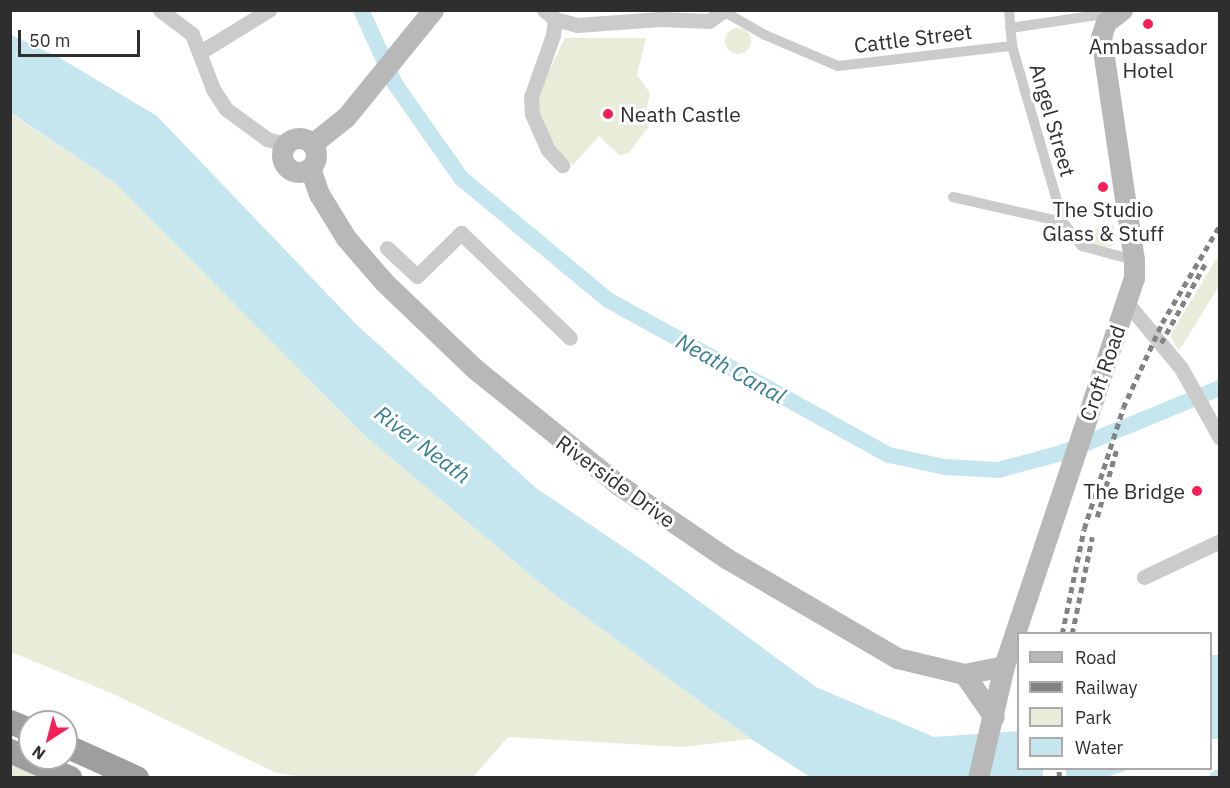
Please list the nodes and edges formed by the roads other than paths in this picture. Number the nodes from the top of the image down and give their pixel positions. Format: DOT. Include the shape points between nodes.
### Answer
graph roads {
  1 [pos="160,10"];
  2 [pos="269,10"];
  3 [pos="1009,10"];
  4 [pos="723,11"];
  5 [pos="1118,11"];
  6 [pos="549,15"];
  7 [pos="429,18"];
  8 [pos="1010,28"];
  9 [pos="1012,46"];
  10 [pos="202,51"];
  11 [pos="286,144"];
  12 [pos="312,144"];
  13 [pos="562,165"];
  14 [pos="310,168"];
  15 [pos="953,197"];
  16 [pos="1063,222"];
  17 [pos="387,248"];
  18 [pos="1134,260"];
  19 [pos="1127,303"];
  20 [pos="570,338"];
  21 [pos="1220,438"];
  22 [pos="1220,541"];
  23 [pos="1144,577"];
  24 [pos="1004,666"];
  25 [pos="964,675"];
  26 [pos="993,722"];
  27 [pos="10,751"];
  28 [pos="78,751"];
  29 [pos="70,777"];
  30 [pos="137,777"];
  31 [pos="978,777"];
  1 -- 10 [label="street" via="179,21"];
  2 -- 10 [label="street"];
  3 -- 8 [label="street, Angel Street"];
  4 -- 6 [label="street" via="709,21 660,19 577,25"];
  4 -- 9 [label="street, Cattle Street" via="805,54 838,66"];
  5 -- 8 [label="street"];
  5 -- 18 [label="main road, Croft Road" via="1106,22 1101,38"];
  6 -- 13 [label="street" via="553,35 531,97 532,114 548,150"];
  7 -- 12 [label="main road" via="346,117"];
  8 -- 9 [label="street, Angel Street"];
  9 -- 16 [label="street, Angel Street"];
  10 -- 11 [label="street" via="205,70 226,109 267,139"];
  11 -- 12 [label="main road" via="296,138"];
  11 -- 14 [label="main road" via="281,154 284,165 299,172"];
  12 -- 14 [label="main road, Riverside Drive" via="315,159"];
  14 -- 25 [label="main road, Riverside Drive" via="319,194 346,238 384,282 443,341 562,442 674,524 871,645 918,666"];
  15 -- 16 [label="street"];
  16 -- 18 [label="street" via="1082,246"];
  17 -- 20 [label="street" via="417,276 461,233"];
  18 -- 19 [label="main road, Croft Road"];
  19 -- 21 [label="street" via="1189,381"];
  19 -- 24 [label="main road, Croft Road"];
  22 -- 23 [label="street"];
  24 -- 25 [label="main road, Riverside Drive"];
  24 -- 26 [label="main road, Croft Road"];
  25 -- 26 [label="main road"];
  26 -- 31 [label="main road, Croft Road"];
  27 -- 29 [label="highway"];
  28 -- 30 [label="highway"];
}
